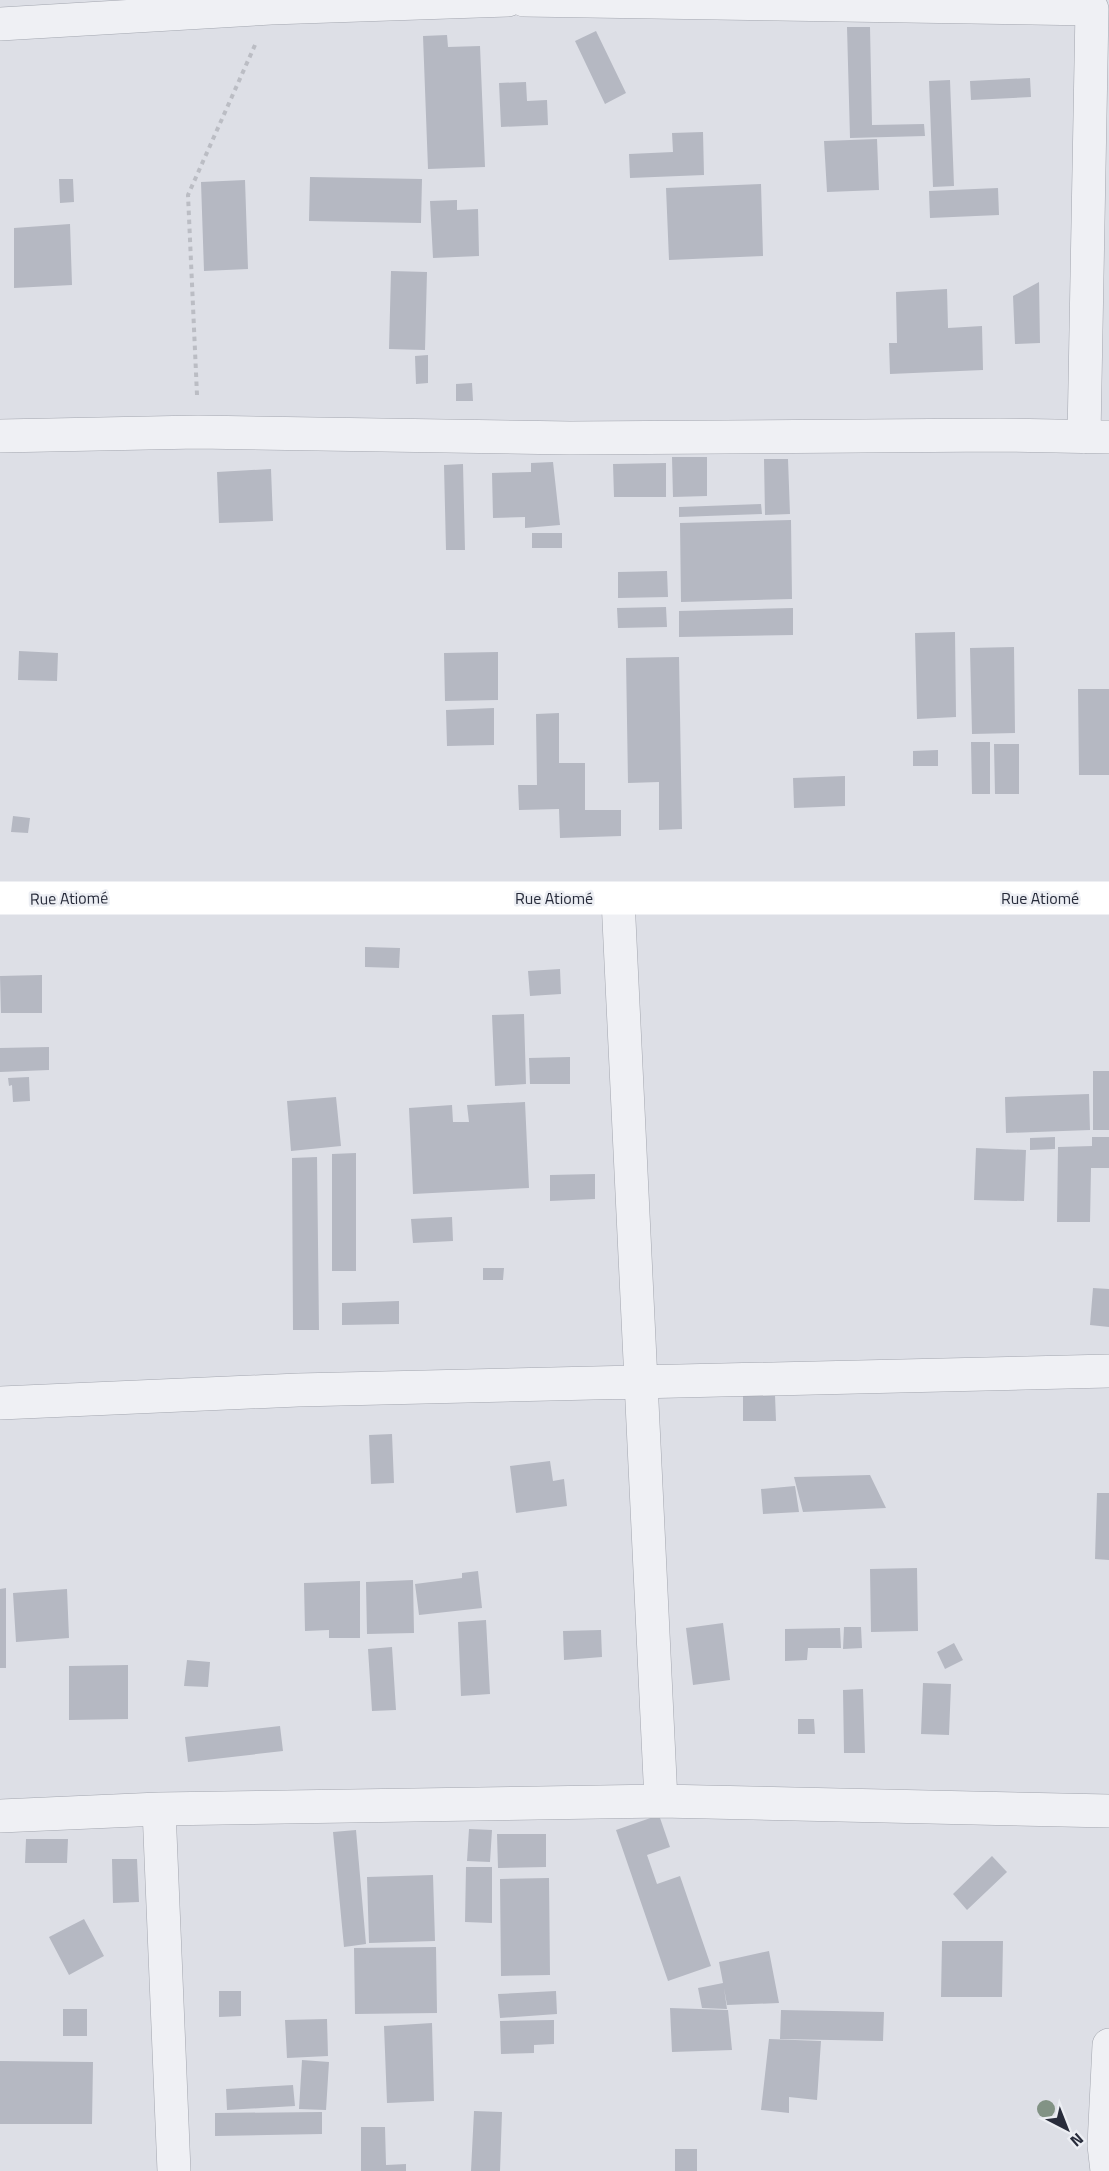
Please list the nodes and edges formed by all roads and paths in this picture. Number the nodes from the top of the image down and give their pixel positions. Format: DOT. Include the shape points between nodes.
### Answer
graph roads {
  1 [pos="508,0"];
  2 [pos="525,0"];
  3 [pos="271,8"];
  4 [pos="0,24"];
  5 [pos="198,432"];
  6 [pos="0,436"];
  7 [pos="1097,437"];
  8 [pos="0,898"];
  9 [pos="1109,898"];
  10 [pos="618,899"];
  11 [pos="1109,1371"];
  12 [pos="639,1382"];
  13 [pos="0,1403"];
  14 [pos="661,1801"];
  15 [pos="159,1809"];
  16 [pos="1109,1811"];
  17 [pos="0,1816"];
  18 [pos="1109,2045"];
  19 [pos="174,2171"];
  20 [pos="1107,2171"];
  1 -- 3 [label="street"];
  2 -- 7 [label="street" via="1092,9"];
  3 -- 4 [label="street"];
  3 -- 5 [label="path" via="188,195"];
  5 -- 6 [label="street"];
  5 -- 7 [label="street" via="570,438"];
  8 -- 10 [label="street, Rue Atiomé"];
  9 -- 10 [label="street, Rue Atiomé"];
  10 -- 12 [label="street"];
  11 -- 12 [label="street"];
  12 -- 13 [label="street" via="298,1390"];
  12 -- 14 [label="street"];
  14 -- 15 [label="street"];
  14 -- 16 [label="street"];
  15 -- 17 [label="street"];
  15 -- 19 [label="street"];
  18 -- 20 [label="street" via="1104,2145"];
}
